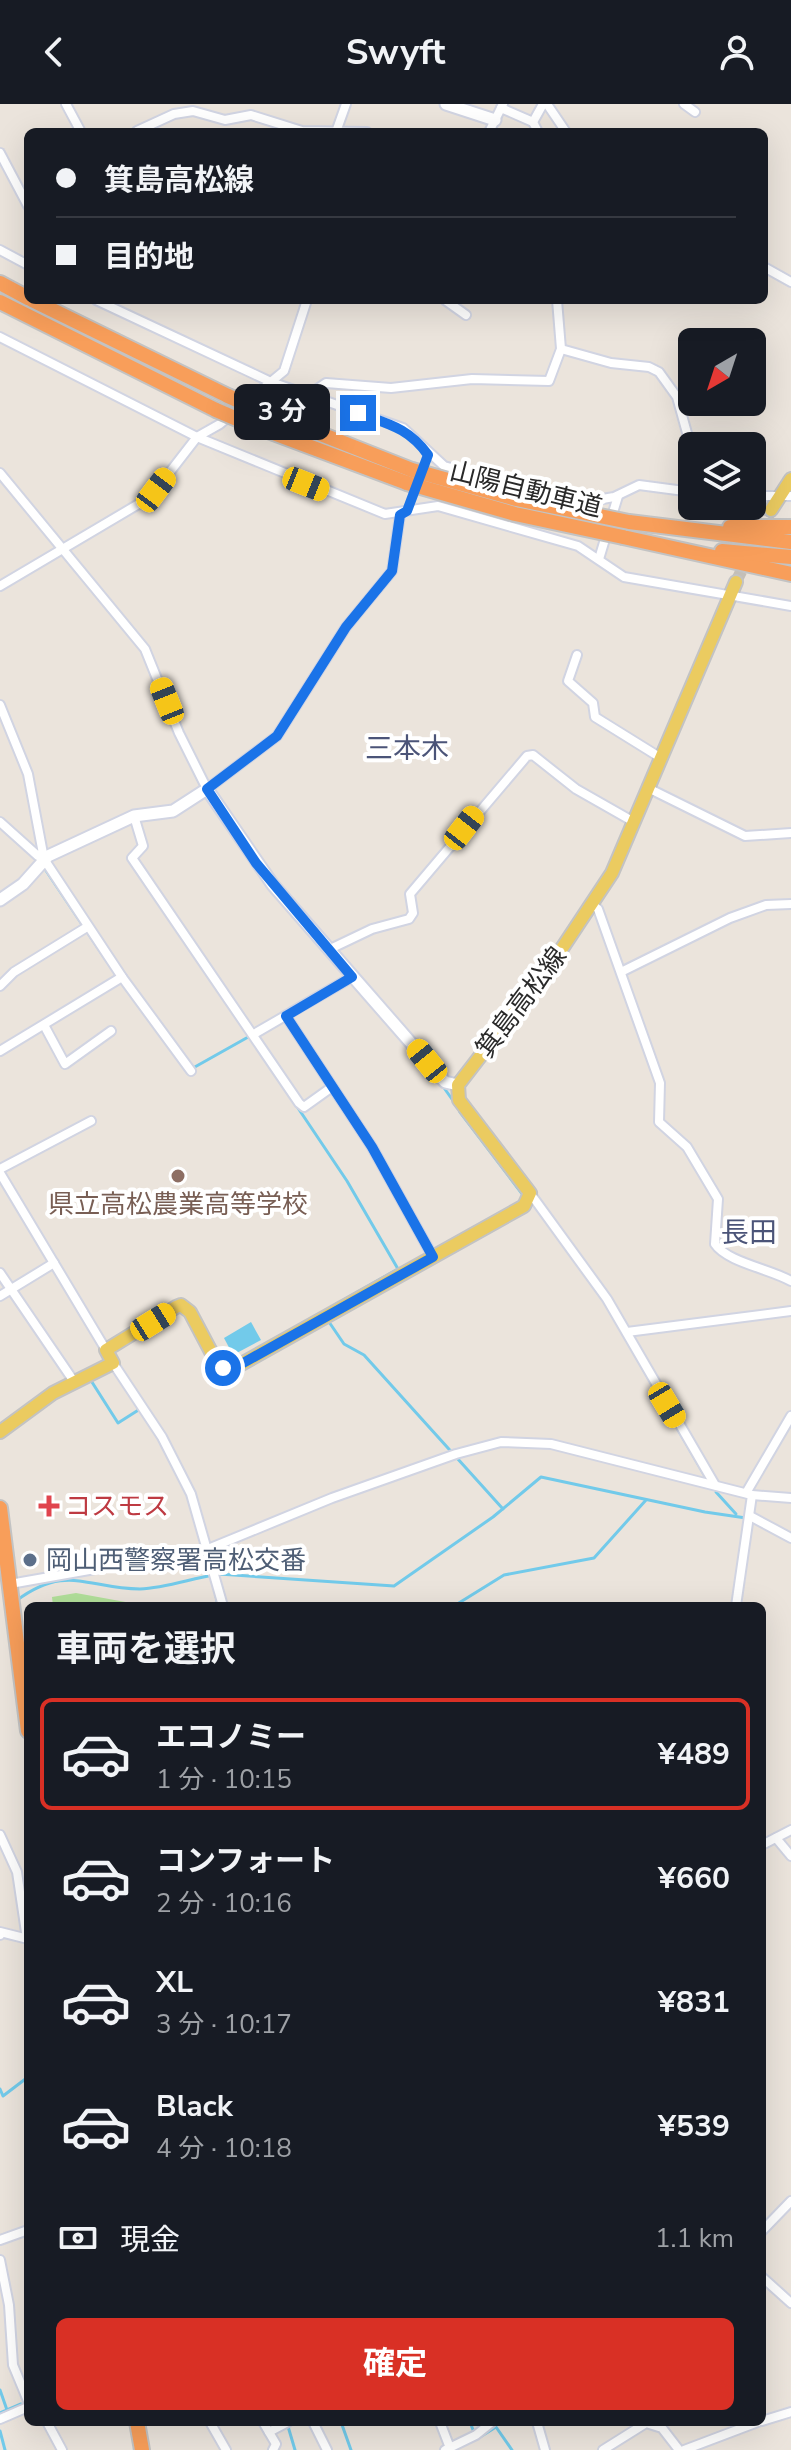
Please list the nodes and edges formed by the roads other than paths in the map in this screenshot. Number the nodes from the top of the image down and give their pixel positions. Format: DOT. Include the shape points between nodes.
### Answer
graph roads {
  1 [pos="66,104"];
  2 [pos="346,104"];
  3 [pos="446,104"];
  4 [pos="545,104"];
  5 [pos="684,104"];
  6 [pos="502,106"];
  7 [pos="695,112"];
  8 [pos="495,120"];
  9 [pos="533,122"];
  10 [pos="79,128"];
  11 [pos="144,128"];
  12 [pos="292,128"];
  13 [pos="337,128"];
  14 [pos="491,128"];
  15 [pos="536,128"];
  16 [pos="563,128"];
  17 [pos="0,153"];
  18 [pos="24,198"];
  19 [pos="0,250"];
  20 [pos="24,263"];
  21 [pos="768,269"];
  22 [pos="791,282"];
  23 [pos="0,283"];
  24 [pos="24,296"];
  25 [pos="0,302"];
  26 [pos="40,304"];
  27 [pos="113,304"];
  28 [pos="306,304"];
  29 [pos="451,304"];
  30 [pos="557,304"];
  31 [pos="466,315"];
  32 [pos="0,337"];
  33 [pos="561,349"];
  34 [pos="271,382"];
  35 [pos="307,396"];
  36 [pos="687,432"];
  37 [pos="197,437"];
  38 [pos="428,455"];
  39 [pos="0,473"];
  40 [pos="410,476"];
  41 [pos="791,479"];
  42 [pos="678,490"];
  43 [pos="619,496"];
  44 [pos="791,496"];
  45 [pos="766,501"];
  46 [pos="774,504"];
  47 [pos="403,513"];
  48 [pos="630,520"];
  49 [pos="791,527"];
  50 [pos="623,537"];
  51 [pos="791,542"];
  52 [pos="63,552"];
  53 [pos="791,557"];
  54 [pos="599,559"];
  55 [pos="791,574"];
  56 [pos="736,582"];
  57 [pos="0,586"];
  58 [pos="731,596"];
  59 [pos="791,606"];
  60 [pos="577,655"];
  61 [pos="0,705"];
  62 [pos="661,758"];
  63 [pos="648,788"];
  64 [pos="205,790"];
  65 [pos="134,816"];
  66 [pos="0,822"];
  67 [pos="634,822"];
  68 [pos="791,833"];
  69 [pos="42,859"];
  70 [pos="0,900"];
  71 [pos="592,904"];
  72 [pos="791,904"];
  73 [pos="85,928"];
  74 [pos="328,950"];
  75 [pos="621,972"];
  76 [pos="120,978"];
  77 [pos="350,978"];
  78 [pos="0,986"];
  79 [pos="286,1016"];
  80 [pos="44,1025"];
  81 [pos="111,1031"];
  82 [pos="254,1034"];
  83 [pos="0,1051"];
  84 [pos="190,1069"];
  85 [pos="458,1085"];
  86 [pos="332,1087"];
  87 [pos="91,1121"];
  88 [pos="0,1171"];
  89 [pos="529,1198"];
  90 [pos="433,1257"];
  91 [pos="54,1263"];
  92 [pos="0,1273"];
  93 [pos="791,1281"];
  94 [pos="11,1289"];
  95 [pos="0,1296"];
  96 [pos="791,1311"];
  97 [pos="627,1332"];
  98 [pos="106,1350"];
  99 [pos="113,1363"];
  100 [pos="75,1383"];
  101 [pos="791,1416"];
  102 [pos="0,1432"];
  103 [pos="715,1485"];
  104 [pos="749,1494"];
  105 [pos="791,1498"];
  106 [pos="0,1508"];
  107 [pos="750,1518"];
  108 [pos="791,1538"];
  109 [pos="208,1549"];
  110 [pos="10,1584"];
  111 [pos="222,1602"];
  112 [pos="737,1602"];
  113 [pos="9,1610"];
  114 [pos="24,1706"];
  115 [pos="791,1830"];
  116 [pos="0,1835"];
  117 [pos="777,1840"];
  118 [pos="766,1844"];
  119 [pos="791,1856"];
  120 [pos="24,1919"];
  121 [pos="0,1935"];
  122 [pos="24,1938"];
  123 [pos="791,2201"];
  124 [pos="766,2227"];
  125 [pos="24,2231"];
  126 [pos="0,2240"];
  127 [pos="0,2260"];
  128 [pos="766,2281"];
  129 [pos="791,2303"];
  130 [pos="24,2394"];
  131 [pos="24,2406"];
  132 [pos="791,2412"];
  133 [pos="0,2419"];
  134 [pos="766,2419"];
  135 [pos="49,2426"];
  136 [pos="138,2426"];
  137 [pos="212,2426"];
  138 [pos="265,2426"];
  139 [pos="280,2426"];
  140 [pos="315,2426"];
  141 [pos="441,2426"];
  142 [pos="487,2426"];
  143 [pos="538,2426"];
  144 [pos="637,2426"];
  145 [pos="657,2426"];
  146 [pos="747,2426"];
  147 [pos="269,2432"];
  148 [pos="447,2449"];
  149 [pos="62,2450"];
  150 [pos="142,2450"];
  151 [pos="226,2450"];
  152 [pos="273,2450"];
  153 [pos="327,2450"];
  154 [pos="545,2450"];
  155 [pos="603,2450"];
  156 [pos="683,2450"];
  1 -- 10 [label="street"];
  2 -- 13 [label="street"];
  3 -- 8 [label="main road"];
  4 -- 9 [label="street"];
  4 -- 16 [label="street"];
  5 -- 7 [label="street"];
  6 -- 8 [label="street"];
  6 -- 9 [label="street"];
  8 -- 14 [label="street"];
  9 -- 15 [label="street"];
  11 -- 12 [label="street" via="193,111 225,120 244,114"];
  17 -- 18 [label="street"];
  19 -- 20 [label="street"];
  21 -- 22 [label="street"];
  23 -- 24 [label="highway, 山陽自動車道"];
  25 -- 40 [label="highway, 山陽自動車道, bridge" via="244,422"];
  26 -- 40 [label="highway, 山陽自動車道, bridge" via="228,396"];
  27 -- 34 [label="street"];
  28 -- 34 [label="street" via="284,371"];
  29 -- 31 [label="street"];
  30 -- 33 [label="street"];
  32 -- 37 [label="street"];
  33 -- 35 [label="street" via="549,381 472,379 391,388 326,383"];
  33 -- 36 [label="street" via="659,372 677,397"];
  34 -- 35 [label="street"];
  34 -- 37 [label="street"];
  35 -- 38 [label="street" via="403,428"];
  37 -- 47 [label="street" via="328,493 385,514"];
  37 -- 52 [label="street" via="156,490"];
  38 -- 43 [label="street" via="444,466 530,490 591,501"];
  38 -- 47 [label="street"];
  39 -- 52 [label="street"];
  40 -- 48 [label="highway, 山陽自動車道, bridge"];
  40 -- 50 [label="highway, 山陽自動車道, bridge" via="515,514"];
  41 -- 46 [label="main road"];
  42 -- 43 [label="street" via="639,485"];
  43 -- 54 [label="street"];
  44 -- 46 [label="street"];
  45 -- 46 [label="street"];
  47 -- 54 [label="street" via="423,505 445,508 578,546"];
  47 -- 64 [label="street" via="392,571 346,627 277,736"];
  48 -- 49 [label="highway"];
  48 -- 51 [label="highway, 山陽自動車道"];
  50 -- 53 [label="highway, 山陽自動車道"];
  50 -- 55 [label="highway"];
  52 -- 57 [label="street"];
  52 -- 64 [label="street" via="145,649"];
  54 -- 58 [label="street" via="624,577"];
  56 -- 58 [label="main road, 箕島高松線"];
  58 -- 59 [label="street"];
  58 -- 62 [label="main road, 箕島高松線"];
  60 -- 62 [label="street" via="568,681 593,703 595,717"];
  61 -- 69 [label="street" via="28,774"];
  62 -- 63 [label="main road, 箕島高松線"];
  63 -- 67 [label="main road, 箕島高松線"];
  63 -- 68 [label="street" via="745,836"];
  64 -- 65 [label="main road" via="173,811"];
  64 -- 74 [label="main road" via="256,863"];
  65 -- 69 [label="main road"];
  65 -- 82 [label="street" via="143,846 132,858"];
  66 -- 69 [label="street"];
  67 -- 71 [label="main road, 箕島高松線"];
  67 -- 74 [label="street" via="576,789 533,755 527,756 410,894 409,919"];
  69 -- 70 [label="main road" via="23,884"];
  69 -- 73 [label="street"];
  71 -- 75 [label="street"];
  71 -- 85 [label="main road, 箕島高松線"];
  72 -- 75 [label="street" via="766,905 730,918"];
  73 -- 76 [label="street"];
  73 -- 78 [label="street"];
  74 -- 77 [label="main road"];
  75 -- 93 [label="street" via="660,1083 659,1122 687,1147 718,1199 715,1244 725,1255"];
  76 -- 80 [label="street"];
  76 -- 84 [label="street"];
  77 -- 79 [label="street"];
  77 -- 85 [label="main road" via="445,1082"];
  79 -- 82 [label="street"];
  79 -- 86 [label="street"];
  80 -- 81 [label="street" via="65,1064"];
  80 -- 83 [label="street"];
  82 -- 86 [label="street" via="304,1107"];
  85 -- 89 [label="main road" via="459,1100"];
  86 -- 90 [label="street"];
  87 -- 88 [label="street"];
  88 -- 91 [label="street"];
  89 -- 90 [label="main road"];
  89 -- 97 [label="street"];
  90 -- 98 [label="main road" via="236,1367 218,1365 181,1305"];
  91 -- 94 [label="street"];
  91 -- 98 [label="street"];
  92 -- 94 [label="street"];
  94 -- 95 [label="street"];
  94 -- 100 [label="street"];
  96 -- 97 [label="street"];
  97 -- 103 [label="street"];
  98 -- 99 [label="main road"];
  99 -- 100 [label="main road"];
  99 -- 109 [label="street" via="183,1477"];
  100 -- 102 [label="main road"];
  101 -- 104 [label="street"];
  103 -- 104 [label="street"];
  103 -- 109 [label="street" via="542,1443 501,1442 295,1512"];
  104 -- 105 [label="street"];
  104 -- 107 [label="street"];
  106 -- 110 [label="highway"];
  107 -- 108 [label="street"];
  107 -- 112 [label="street"];
  109 -- 110 [label="street"];
  109 -- 111 [label="street"];
  110 -- 113 [label="highway"];
  113 -- 114 [label="highway"];
  115 -- 117 [label="street"];
  116 -- 120 [label="street" via="17,1872"];
  117 -- 118 [label="street"];
  117 -- 119 [label="street"];
  121 -- 122 [label="street"];
  123 -- 124 [label="street"];
  125 -- 126 [label="street"];
  127 -- 130 [label="street" via="13,2365"];
  128 -- 129 [label="street"];
  131 -- 133 [label="street"];
  132 -- 134 [label="street"];
  135 -- 149 [label="street"];
  136 -- 150 [label="highway"];
  137 -- 151 [label="street"];
  138 -- 147 [label="street"];
  139 -- 147 [label="street"];
  140 -- 153 [label="street"];
  141 -- 148 [label="street"];
  142 -- 148 [label="street"];
  143 -- 154 [label="street"];
  144 -- 155 [label="street"];
  145 -- 156 [label="street"];
  146 -- 156 [label="street"];
  147 -- 152 [label="street" via="276,2444"];
}
